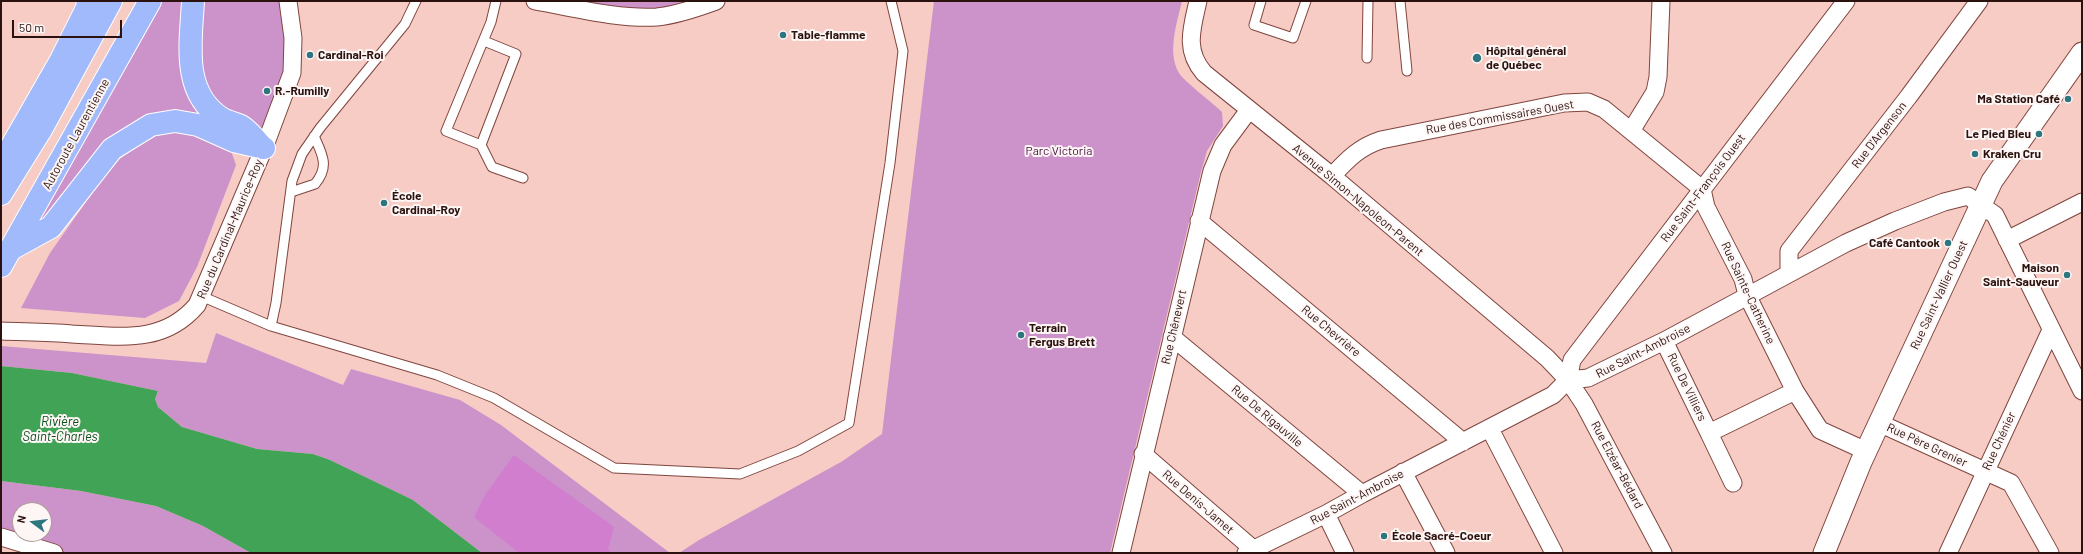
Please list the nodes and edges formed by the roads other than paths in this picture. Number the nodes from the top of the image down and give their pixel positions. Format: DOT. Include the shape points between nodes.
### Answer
graph roads {
  1 [pos="88,1"];
  2 [pos="111,1"];
  3 [pos="150,1"];
  4 [pos="193,1"];
  5 [pos="288,1"];
  6 [pos="416,1"];
  7 [pos="496,1"];
  8 [pos="534,1"];
  9 [pos="716,1"];
  10 [pos="891,1"];
  11 [pos="1198,1"];
  12 [pos="1261,1"];
  13 [pos="1306,1"];
  14 [pos="1368,1"];
  15 [pos="1400,1"];
  16 [pos="1661,1"];
  17 [pos="1846,1"];
  18 [pos="1979,1"];
  19 [pos="484,41"];
  20 [pos="2082,53"];
  21 [pos="1367,58"];
  22 [pos="1407,71"];
  23 [pos="1249,110"];
  24 [pos="1630,131"];
  25 [pos="314,136"];
  26 [pos="481,145"];
  27 [pos="264,148"];
  28 [pos="1,165"];
  29 [pos="1332,176"];
  30 [pos="522,178"];
  31 [pos="1702,189"];
  32 [pos="291,192"];
  33 [pos="1,194"];
  34 [pos="2082,202"];
  35 [pos="1981,204"];
  36 [pos="1199,221"];
  37 [pos="2007,240"];
  38 [pos="6,258"];
  39 [pos="1789,273"];
  40 [pos="1747,295"];
  41 [pos="201,296"];
  42 [pos="271,326"];
  43 [pos="2051,330"];
  44 [pos="1,331"];
  45 [pos="1172,338"];
  46 [pos="1664,341"];
  47 [pos="1568,380"];
  48 [pos="2082,390"];
  49 [pos="1795,391"];
  50 [pos="1879,424"];
  51 [pos="1490,429"];
  52 [pos="1710,433"];
  53 [pos="1463,442"];
  54 [pos="1866,451"];
  55 [pos="1144,454"];
  56 [pos="1403,472"];
  57 [pos="1985,472"];
  58 [pos="1733,483"];
  59 [pos="1362,494"];
  60 [pos="1326,514"];
  61 [pos="1,537"];
  62 [pos="1250,551"];
  63 [pos="54,553"];
  64 [pos="1121,553"];
  65 [pos="1345,553"];
  66 [pos="1446,553"];
  67 [pos="1554,553"];
  68 [pos="1662,553"];
  69 [pos="1824,553"];
  70 [pos="1948,553"];
  71 [pos="2050,553"];
  1 -- 28 [label="highway" via="87,8 61,60"];
  2 -- 33 [label="highway" via="42,128"];
  3 -- 38 [label="highway, Autoroute Laurentienne"];
  4 -- 27 [label="highway" via="190,56 192,79 204,102 221,118 242,127"];
  5 -- 27 [label="street, Rue du Cardinal-Maurice-Roy" via="293,38 292,73"];
  6 -- 25 [label="lane" via="405,24"];
  7 -- 19 [label="lane"];
  8 -- 9 [label="street" via="622,17 658,17 691,10"];
  10 -- 42 [label="lane" via="903,51 890,163 849,423 798,452 740,474 614,468 494,398 437,375"];
  11 -- 23 [label="street, Avenue Simon-Napoleon-Parent" via="1192,28 1194,61 1204,74"];
  12 -- 13 [label="lane" via="1254,25 1293,38"];
  14 -- 21 [label="lane"];
  15 -- 22 [label="lane"];
  16 -- 24 [label="street" via="1658,77 1655,92"];
  17 -- 31 [label="street, Rue Saint-François Ouest"];
  18 -- 39 [label="street, Rue D'Argenson" via="1789,251"];
  19 -- 26 [label="lane" via="516,54"];
  19 -- 26 [label="lane" via="446,131"];
  20 -- 35 [label="street, Rue Saint-Vallier Ouest" via="1992,181"];
  23 -- 29 [label="street, Avenue Simon-Napoleon-Parent"];
  23 -- 36 [label="street, Rue Chênevert" via="1220,152 1212,171"];
  24 -- 29 [label="street, Rue des Commissaires Ouest" via="1604,109 1588,102 1564,103 1367,144 1354,153"];
  24 -- 31 [label="street"];
  25 -- 32 [label="lane" via="297,165"];
  25 -- 32 [label="lane" via="324,158 324,169 315,184"];
  26 -- 30 [label="lane" via="492,167"];
  27 -- 38 [label="highway" via="234,141 198,125 175,121 152,125 112,149 51,227"];
  27 -- 41 [label="street, Rue du Cardinal-Maurice-Roy"];
  29 -- 47 [label="street, Avenue Simon-Napoleon-Parent" via="1547,358"];
  31 -- 40 [label="street, Rue Sainte-Catherine" via="1706,207 1743,280"];
  31 -- 47 [label="street, Rue Saint-François Ouest" via="1572,360"];
  32 -- 42 [label="lane"];
  34 -- 37 [label="street"];
  35 -- 37 [label="street, Rue Saint-Ambroise" via="1995,215"];
  35 -- 39 [label="street, Rue Saint-Ambroise" via="1968,196 1944,202 1895,221"];
  35 -- 50 [label="street, Rue Saint-Vallier Ouest"];
  36 -- 45 [label="street, Rue Chênevert"];
  36 -- 53 [label="street, Rue Chevrière"];
  37 -- 43 [label="street, Rue Saint-Ambroise"];
  39 -- 40 [label="street, Rue Saint-Ambroise"];
  40 -- 46 [label="street, Rue Saint-Ambroise"];
  40 -- 49 [label="street, Rue Sainte-Catherine"];
  41 -- 42 [label="lane"];
  41 -- 44 [label="street, Rue du Cardinal-Maurice-Roy" via="197,305 178,322 166,329 133,337"];
  43 -- 48 [label="street, Rue Saint-Ambroise"];
  43 -- 57 [label="street, Rue Chénier"];
  45 -- 55 [label="street, Rue Chênevert"];
  45 -- 59 [label="street, Rue De Rigauville"];
  46 -- 47 [label="street, Rue Saint-Ambroise" via="1588,378"];
  46 -- 52 [label="street, Rue De Villiers"];
  47 -- 51 [label="street, Rue Saint-Ambroise" via="1553,396"];
  47 -- 68 [label="street, Rue Elzéar-Bédard" via="1606,442"];
  49 -- 52 [label="street, Rue De Villiers"];
  49 -- 54 [label="street, Rue Sainte-Catherine" via="1820,430"];
  50 -- 54 [label="street, Rue Saint-Vallier Ouest"];
  50 -- 57 [label="street, Rue Père Grenier"];
  51 -- 53 [label="street, Rue Saint-Ambroise"];
  51 -- 67 [label="street"];
  52 -- 58 [label="street, Rue De Villiers"];
  53 -- 56 [label="street, Rue Saint-Ambroise"];
  54 -- 69 [label="street, Rue Saint-Vallier Ouest"];
  55 -- 62 [label="street, Rue Denis-Jamet"];
  55 -- 64 [label="street, Rue Chênevert"];
  56 -- 59 [label="street, Rue Saint-Ambroise"];
  56 -- 66 [label="street"];
  57 -- 70 [label="street, Rue Chénier"];
  57 -- 71 [label="street, Rue Père Grenier" via="2011,483"];
  59 -- 60 [label="street, Rue Saint-Ambroise"];
  60 -- 62 [label="street, Rue Saint-Ambroise"];
  60 -- 65 [label="street"];
  61 -- 63 [label="street"];
}
